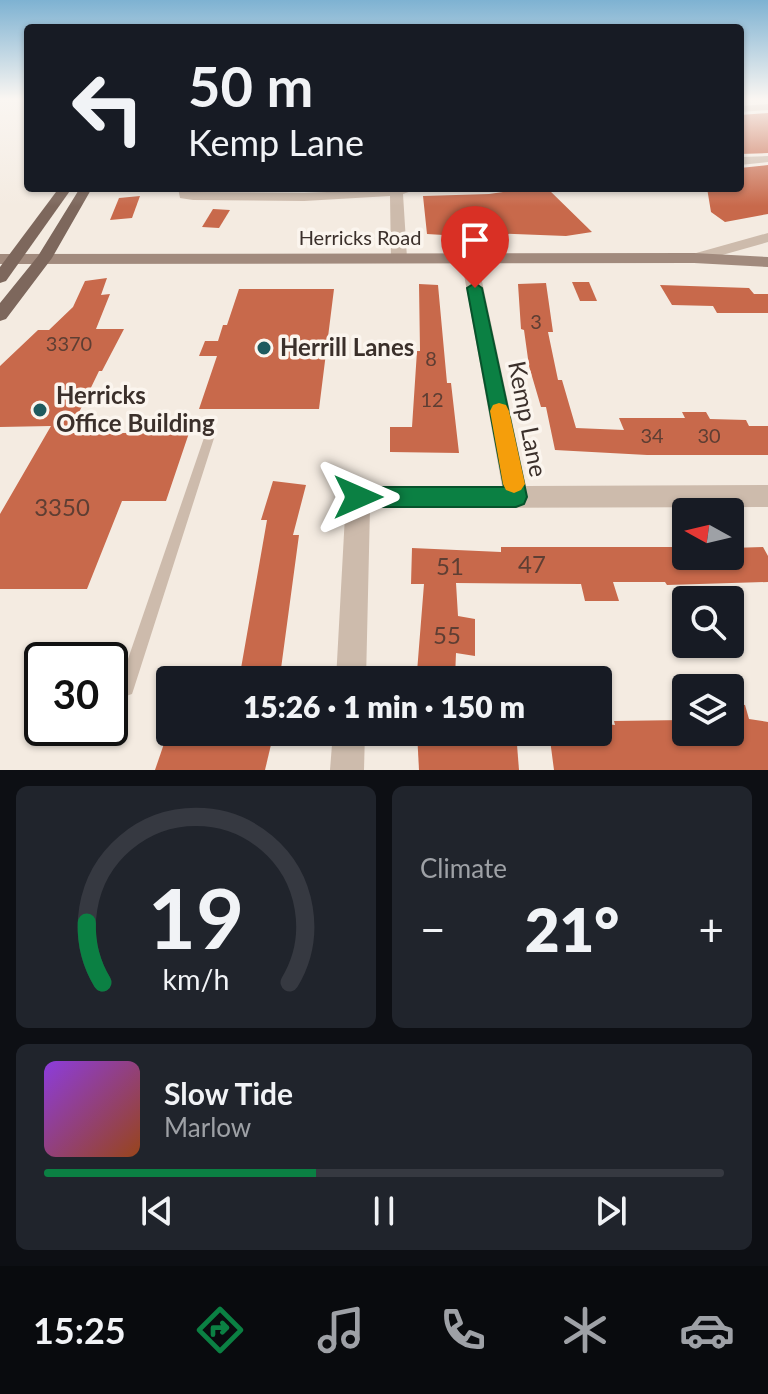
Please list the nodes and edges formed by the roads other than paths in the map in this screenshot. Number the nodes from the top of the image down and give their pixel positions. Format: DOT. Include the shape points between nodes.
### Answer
graph roads {
  1 [pos="768,159"];
  2 [pos="744,161"];
  3 [pos="63,192"];
  4 [pos="84,192"];
  5 [pos="185,192"];
  6 [pos="325,192"];
  7 [pos="391,192"];
  8 [pos="396,192"];
  9 [pos="768,237"];
  10 [pos="44,258"];
  11 [pos="399,258"];
  12 [pos="469,258"];
  13 [pos="694,258"];
  14 [pos="8,259"];
  15 [pos="768,262"];
  16 [pos="0,278"];
  17 [pos="0,315"];
  18 [pos="211,432"];
  19 [pos="768,496"];
  20 [pos="516,497"];
  21 [pos="352,666"];
  22 [pos="128,682"];
  23 [pos="348,746"];
  24 [pos="347,770"];
  1 -- 2 [label="street"];
  3 -- 14 [label="main road"];
  4 -- 10 [label="main road"];
  5 -- 6 [label="street"];
  6 -- 7 [label="street"];
  8 -- 11 [label="street"];
  9 -- 13 [label="street"];
  10 -- 11 [label="main road, Herricks Road"];
  10 -- 14 [label="main road, Herricks Road"];
  10 -- 17 [label="main road"];
  11 -- 12 [label="main road, Herricks Road"];
  12 -- 13 [label="main road, Herricks Road"];
  12 -- 20 [label="street, Kemp Lane"];
  13 -- 15 [label="main road, Herricks Road"];
  14 -- 16 [label="main road"];
  18 -- 22 [label="lane"];
  19 -- 20 [label="street"];
  20 -- 21 [label="street" via="358,497"];
  23 -- 24 [label="street"];
}
